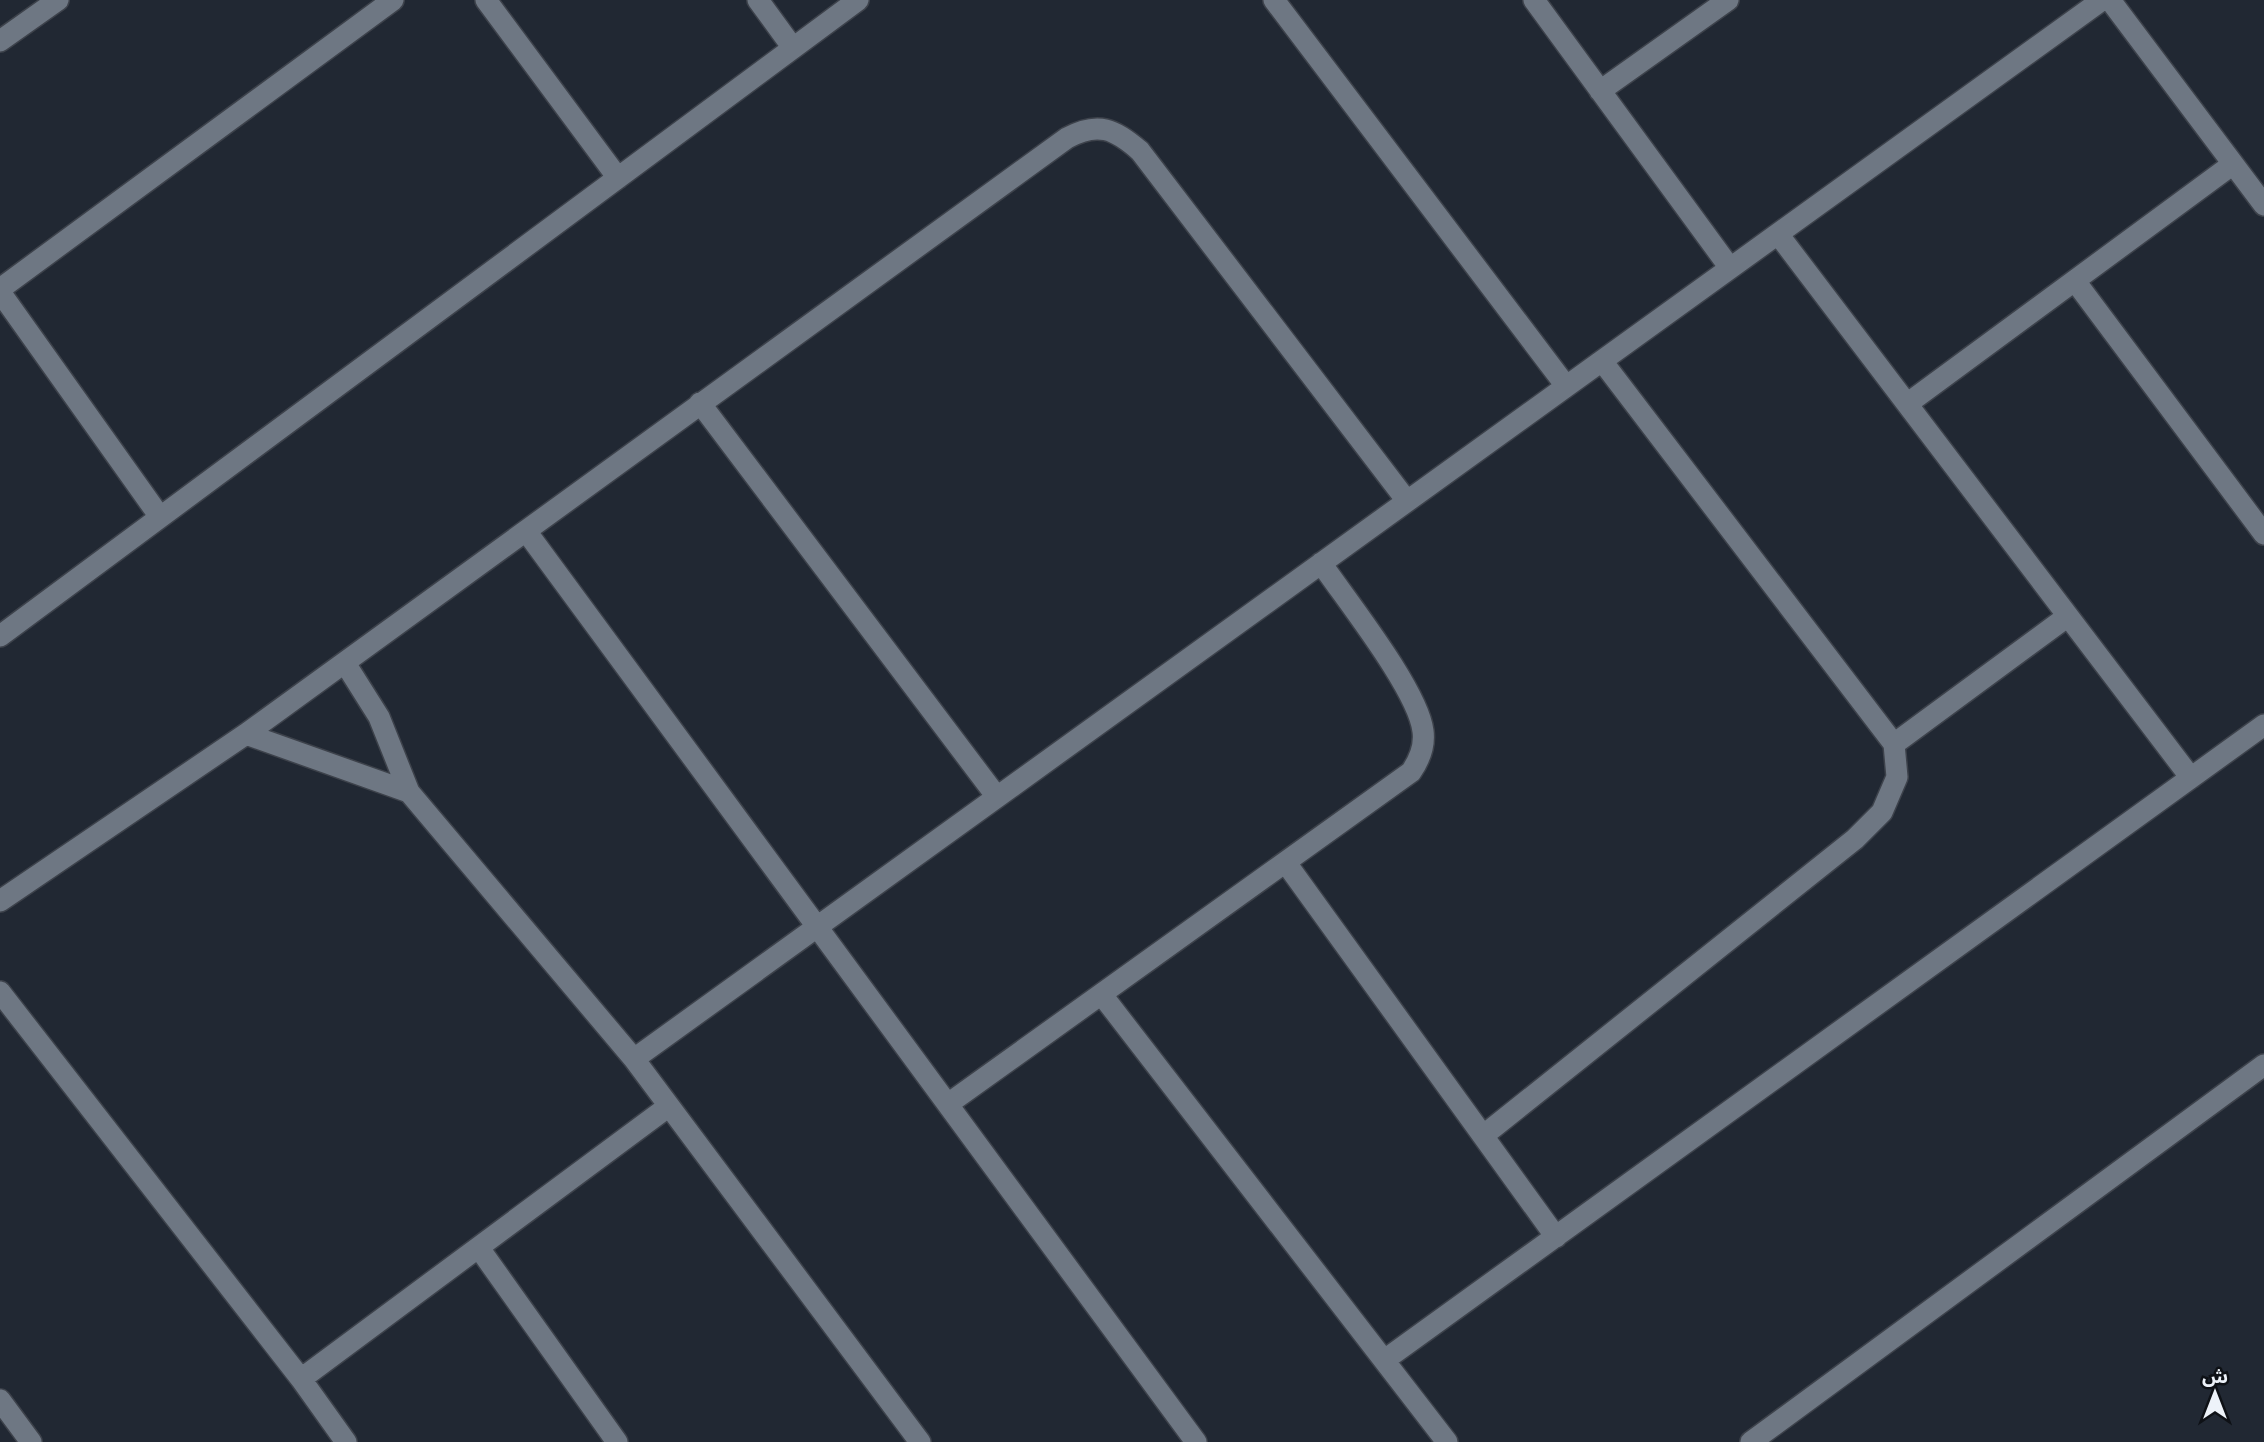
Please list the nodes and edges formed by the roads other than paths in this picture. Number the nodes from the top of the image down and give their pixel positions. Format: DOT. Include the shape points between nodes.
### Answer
graph roads {
  1 [pos="58,0"];
  2 [pos="393,0"];
  3 [pos="486,0"];
  4 [pos="758,0"];
  5 [pos="858,0"];
  6 [pos="1274,0"];
  7 [pos="1534,0"];
  8 [pos="1728,0"];
  9 [pos="2102,0"];
  10 [pos="2109,0"];
  11 [pos="0,41"];
  12 [pos="793,48"];
  13 [pos="1600,91"];
  14 [pos="2232,164"];
  15 [pos="618,178"];
  16 [pos="2264,205"];
  17 [pos="1778,234"];
  18 [pos="1730,268"];
  19 [pos="2075,281"];
  20 [pos="0,290"];
  21 [pos="1602,361"];
  22 [pos="1566,386"];
  23 [pos="699,402"];
  24 [pos="1907,404"];
  25 [pos="1407,501"];
  26 [pos="160,517"];
  27 [pos="526,531"];
  28 [pos="2264,534"];
  29 [pos="1321,563"];
  30 [pos="2068,616"];
  31 [pos="0,635"];
  32 [pos="345,663"];
  33 [pos="2264,725"];
  34 [pos="246,734"];
  35 [pos="1894,744"];
  36 [pos="2191,778"];
  37 [pos="409,792"];
  38 [pos="996,797"];
  39 [pos="1286,863"];
  40 [pos="0,901"];
  41 [pos="817,927"];
  42 [pos="0,992"];
  43 [pos="1102,995"];
  44 [pos="634,1059"];
  45 [pos="2264,1065"];
  46 [pos="948,1104"];
  47 [pos="669,1106"];
  48 [pos="1484,1135"];
  49 [pos="1556,1237"];
  50 [pos="478,1248"];
  51 [pos="1386,1359"];
  52 [pos="300,1379"];
  53 [pos="0,1400"];
  54 [pos="32,1442"];
  55 [pos="346,1442"];
  56 [pos="617,1442"];
  57 [pos="920,1442"];
  58 [pos="1196,1442"];
  59 [pos="1447,1442"];
  60 [pos="1751,1442"];
  1 -- 11 [label="street"];
  2 -- 20 [label="street"];
  3 -- 15 [label="street"];
  4 -- 12 [label="street"];
  5 -- 12 [label="street"];
  6 -- 22 [label="street"];
  7 -- 13 [label="street"];
  8 -- 13 [label="street"];
  9 -- 17 [label="street"];
  10 -- 14 [label="street"];
  12 -- 15 [label="street"];
  13 -- 18 [label="street"];
  14 -- 16 [label="street"];
  14 -- 19 [label="street"];
  15 -- 26 [label="street"];
  17 -- 18 [label="street"];
  17 -- 24 [label="street"];
  18 -- 21 [label="street"];
  19 -- 24 [label="street"];
  19 -- 28 [label="street"];
  20 -- 26 [label="street"];
  21 -- 22 [label="street"];
  21 -- 35 [label="street"];
  22 -- 25 [label="street"];
  23 -- 25 [label="street" via="1067,138 1101,128 1123,136 1140,152"];
  23 -- 27 [label="street"];
  23 -- 38 [label="street"];
  24 -- 30 [label="street"];
  25 -- 29 [label="street"];
  26 -- 31 [label="street"];
  27 -- 32 [label="street"];
  27 -- 41 [label="street"];
  29 -- 38 [label="street"];
  29 -- 39 [label="street" via="1410,694 1422,723 1423,744 1417,764 1405,779"];
  30 -- 35 [label="street"];
  30 -- 36 [label="street"];
  32 -- 34 [label="street"];
  32 -- 37 [label="street" via="379,718"];
  33 -- 36 [label="street"];
  34 -- 37 [label="street"];
  34 -- 40 [label="street"];
  35 -- 48 [label="street" via="1898,778 1882,812 1856,839"];
  36 -- 49 [label="street"];
  37 -- 44 [label="street"];
  38 -- 41 [label="street"];
  39 -- 43 [label="street"];
  39 -- 48 [label="street"];
  41 -- 44 [label="street"];
  41 -- 46 [label="street"];
  42 -- 52 [label="street"];
  43 -- 46 [label="street"];
  43 -- 51 [label="street"];
  44 -- 47 [label="street"];
  45 -- 60 [label="street"];
  46 -- 58 [label="street"];
  47 -- 50 [label="street"];
  47 -- 57 [label="street"];
  48 -- 49 [label="street"];
  49 -- 51 [label="street"];
  50 -- 52 [label="street"];
  50 -- 56 [label="street"];
  51 -- 59 [label="street"];
  52 -- 55 [label="street"];
  53 -- 54 [label="street"];
}
